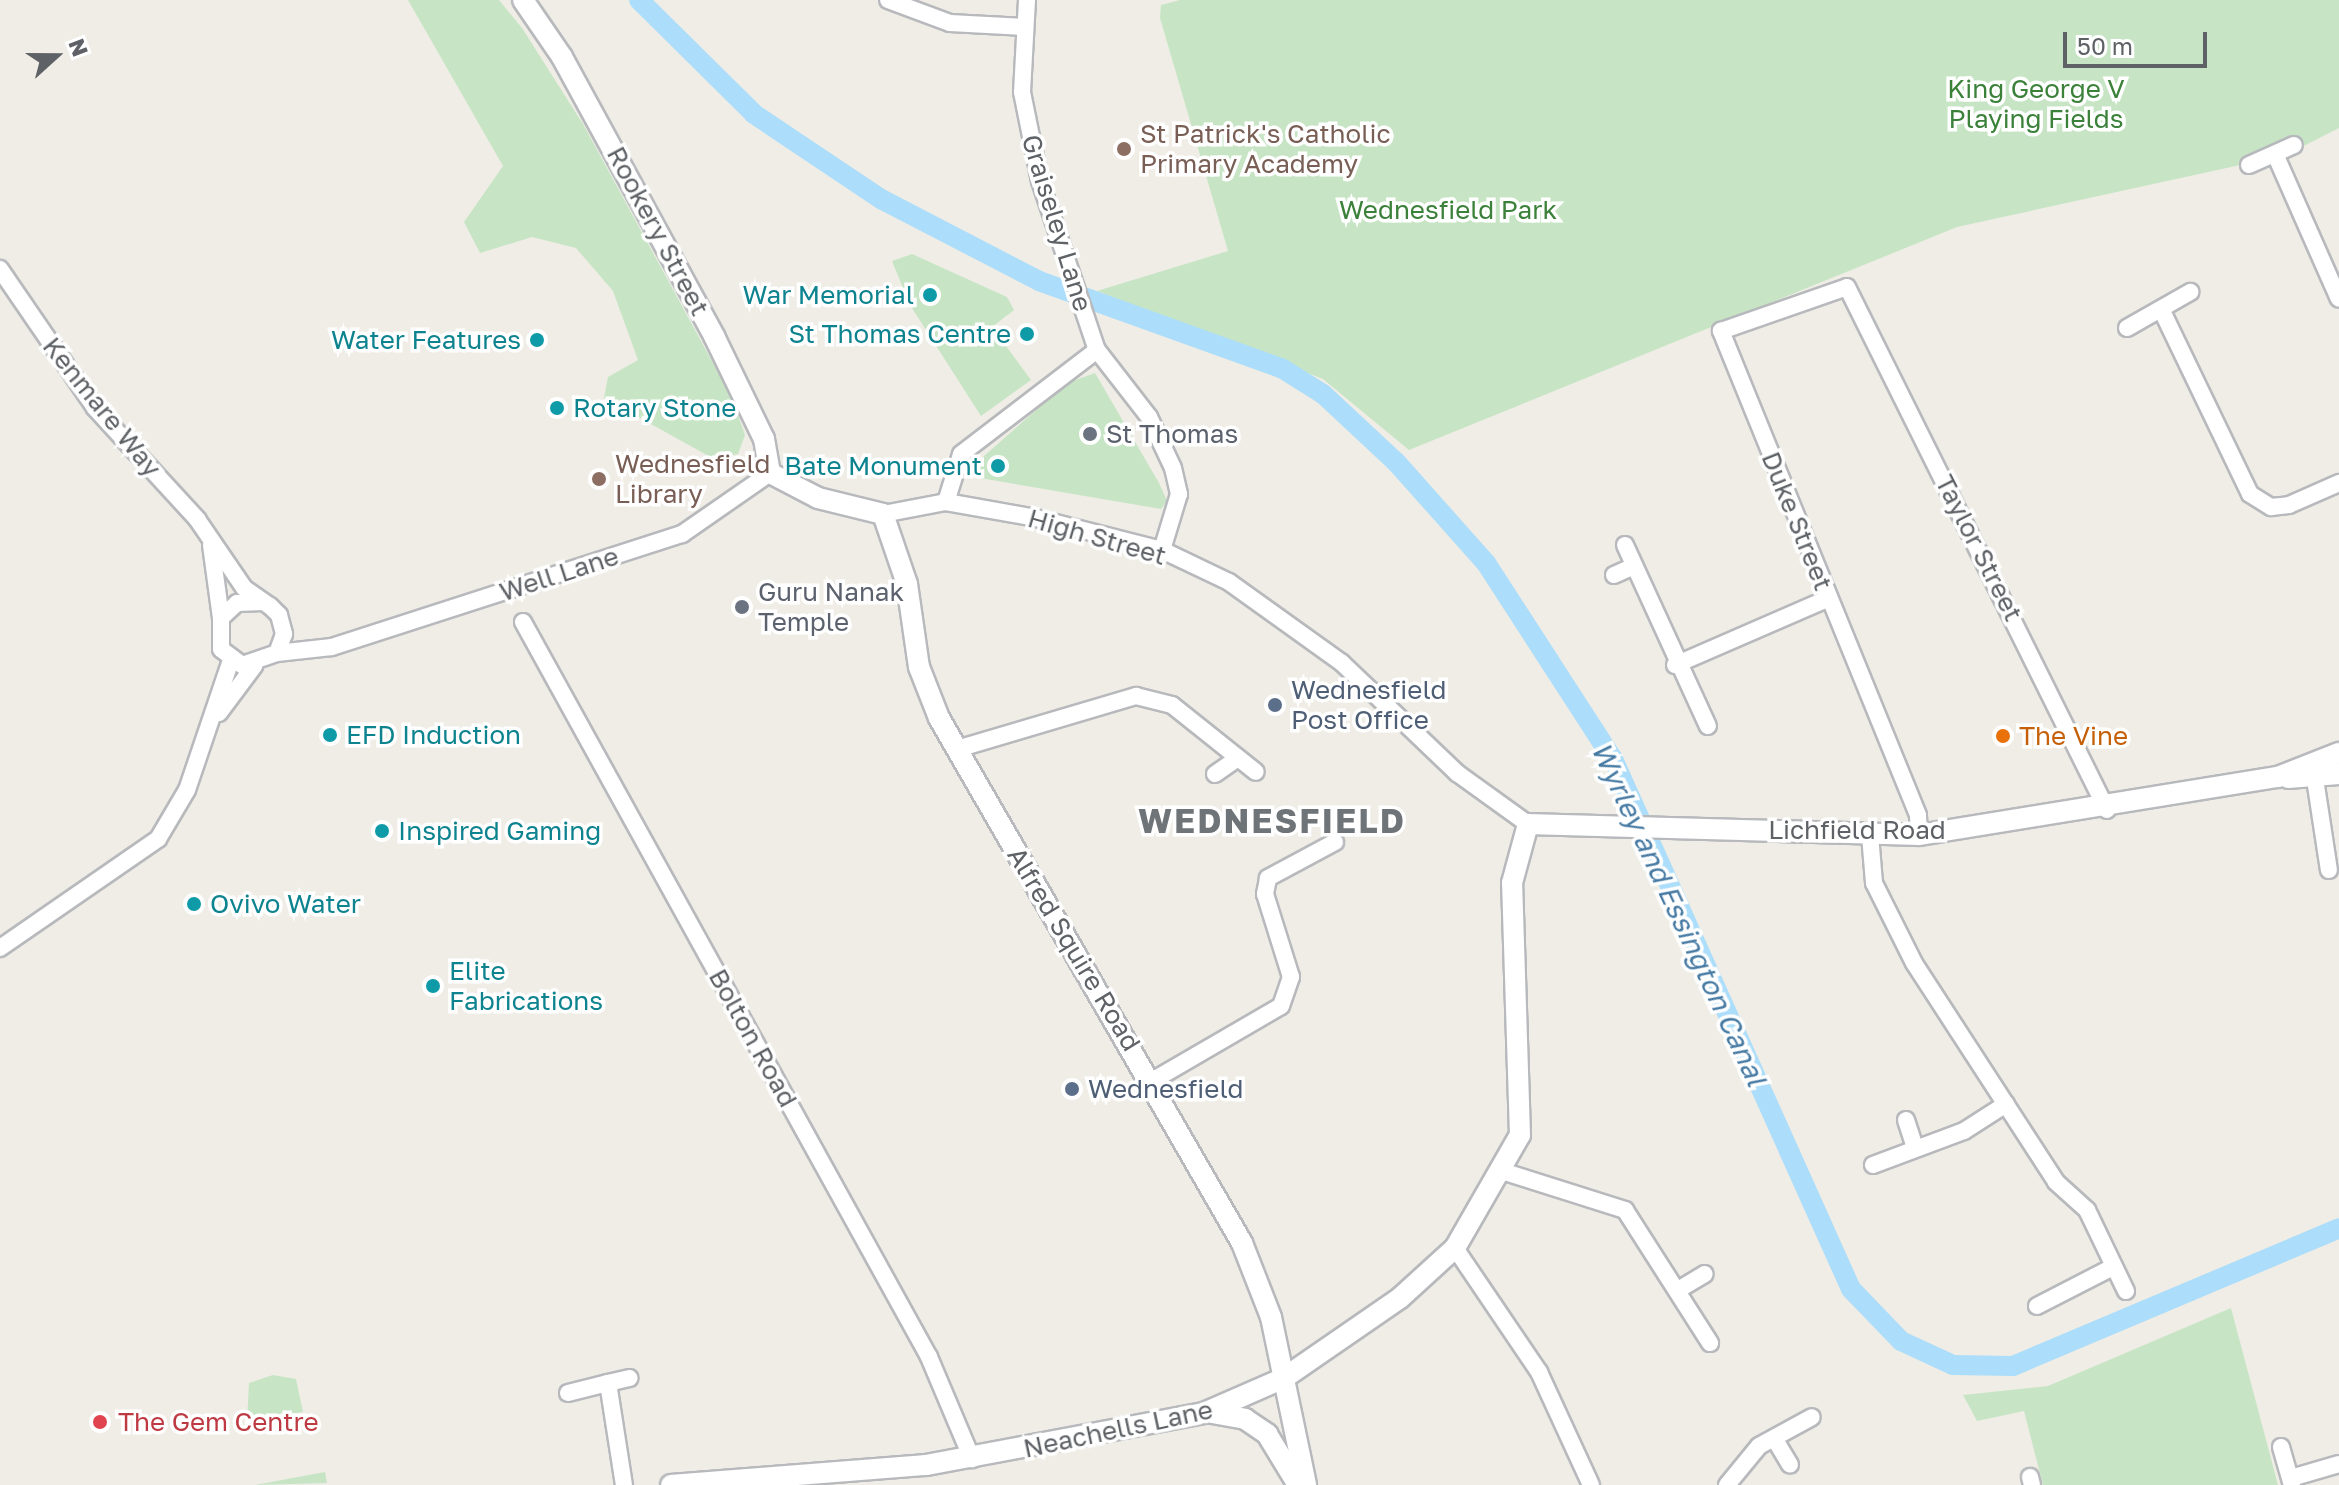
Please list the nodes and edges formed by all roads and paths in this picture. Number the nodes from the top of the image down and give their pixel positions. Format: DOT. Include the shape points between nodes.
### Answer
graph roads {
  1 [pos="523,0"];
  2 [pos="888,0"];
  3 [pos="1027,0"];
  4 [pos="1025,27"];
  5 [pos="2294,145"];
  6 [pos="2275,154"];
  7 [pos="2249,165"];
  8 [pos="0,269"];
  9 [pos="1847,287"];
  10 [pos="2190,292"];
  11 [pos="2339,299"];
  12 [pos="2162,311"];
  13 [pos="2127,328"];
  14 [pos="1097,350"];
  15 [pos="770,473"];
  16 [pos="2339,483"];
  17 [pos="946,502"];
  18 [pos="883,514"];
  19 [pos="210,540"];
  20 [pos="1625,545"];
  21 [pos="1162,550"];
  22 [pos="1634,566"];
  23 [pos="1614,575"];
  24 [pos="1827,599"];
  25 [pos="263,602"];
  26 [pos="221,618"];
  27 [pos="523,622"];
  28 [pos="284,634"];
  29 [pos="332,647"];
  30 [pos="277,653"];
  31 [pos="231,660"];
  32 [pos="1675,665"];
  33 [pos="254,666"];
  34 [pos="213,721"];
  35 [pos="1708,726"];
  36 [pos="957,749"];
  37 [pos="2339,753"];
  38 [pos="1238,758"];
  39 [pos="1256,772"];
  40 [pos="1215,774"];
  41 [pos="2339,774"];
  42 [pos="2278,777"];
  43 [pos="2315,779"];
  44 [pos="2107,810"];
  45 [pos="1528,824"];
  46 [pos="1870,835"];
  47 [pos="1919,835"];
  48 [pos="1335,842"];
  49 [pos="2329,870"];
  50 [pos="0,948"];
  51 [pos="1152,1081"];
  52 [pos="2006,1104"];
  53 [pos="1906,1120"];
  54 [pos="1915,1148"];
  55 [pos="1873,1165"];
  56 [pos="1502,1171"];
  57 [pos="1455,1248"];
  58 [pos="2113,1267"];
  59 [pos="1705,1274"];
  60 [pos="1678,1290"];
  61 [pos="2126,1291"];
  62 [pos="2037,1306"];
  63 [pos="1710,1343"];
  64 [pos="629,1378"];
  65 [pos="1284,1378"];
  66 [pos="608,1383"];
  67 [pos="568,1393"];
  68 [pos="1204,1413"];
  69 [pos="1812,1417"];
  70 [pos="1774,1438"];
  71 [pos="2281,1447"];
  72 [pos="972,1459"];
  73 [pos="2339,1464"];
  74 [pos="1790,1465"];
  75 [pos="748,1481"];
  76 [pos="2291,1482"];
  77 [pos="624,1485"];
  78 [pos="671,1485"];
  79 [pos="1298,1485"];
  80 [pos="1306,1485"];
  81 [pos="1591,1485"];
  82 [pos="1727,1485"];
  1 -- 15 [label="street, Rookery Street" via="570,71 714,336 764,439"];
  2 -- 4 [label="street" via="950,23"];
  3 -- 4 [label="street, Graiseley Lane"];
  4 -- 14 [label="street, Graiseley Lane" via="1024,114"];
  5 -- 6 [label="street"];
  6 -- 7 [label="street"];
  6 -- 11 [label="street"];
  8 -- 19 [label="street, Kenmare Way" via="95,408"];
  9 -- 24 [label="street, Duke Street" via="1721,331"];
  9 -- 44 [label="street, Taylor Street"];
  10 -- 12 [label="street"];
  12 -- 13 [label="street"];
  12 -- 16 [label="street" via="2250,494 2271,507 2289,505"];
  14 -- 17 [label="street" via="961,454"];
  14 -- 21 [label="street, Graiseley Lane" via="1149,417 1173,468 1179,494"];
  15 -- 18 [label="street, High Street" via="818,498"];
  15 -- 29 [label="street, Well Lane" via="682,534"];
  17 -- 18 [label="street, High Street" via="905,504"];
  17 -- 21 [label="street, High Street"];
  18 -- 36 [label="street, Alfred Squire Road" via="907,584 919,667"];
  19 -- 25 [label="street, Kenmare Way"];
  19 -- 26 [label="street"];
  20 -- 22 [label="street"];
  21 -- 45 [label="street, High Street" via="1273,608 1457,773"];
  22 -- 23 [label="street"];
  22 -- 32 [label="street"];
  24 -- 32 [label="street"];
  24 -- 47 [label="street, Duke Street" via="1918,815"];
  25 -- 26 [label="street" via="237,603"];
  25 -- 28 [label="street" via="279,615"];
  26 -- 31 [label="street" via="218,639"];
  27 -- 72 [label="street, Bolton Road" via="929,1357"];
  28 -- 29 [label="street"];
  28 -- 30 [label="street"];
  29 -- 30 [label="street, Well Lane"];
  30 -- 33 [label="street"];
  31 -- 33 [label="street"];
  31 -- 34 [label="street"];
  32 -- 35 [label="street"];
  33 -- 34 [label="street"];
  34 -- 50 [label="street" via="179,809 158,839"];
  36 -- 38 [label="street" via="1136,696 1172,705"];
  36 -- 51 [label="street, Alfred Squire Road"];
  37 -- 42 [label="street, Lichfield Road"];
  38 -- 39 [label="street"];
  38 -- 40 [label="street"];
  41 -- 43 [label="street, Lichfield Road"];
  42 -- 43 [label="street, Lichfield Road"];
  42 -- 44 [label="street, Lichfield Road"];
  43 -- 49 [label="street"];
  44 -- 47 [label="street, Lichfield Road"];
  45 -- 46 [label="street, Lichfield Road"];
  45 -- 56 [label="street, Neachells Lane" via="1512,883 1524,1097 1520,1135"];
  46 -- 47 [label="street, Lichfield Road"];
  46 -- 52 [label="street" via="1874,883 1887,915"];
  48 -- 51 [label="street" via="1268,878 1265,894 1291,977 1281,1006"];
  51 -- 65 [label="street, Alfred Squire Road" via="1242,1243 1271,1317"];
  52 -- 54 [label="street"];
  52 -- 58 [label="street" via="2056,1182 2087,1210"];
  53 -- 54 [label="street"];
  54 -- 55 [label="street"];
  56 -- 57 [label="street, Neachells Lane"];
  56 -- 60 [label="street" via="1625,1210"];
  57 -- 65 [label="street, Neachells Lane" via="1400,1298"];
  57 -- 81 [label="street" via="1539,1372"];
  58 -- 61 [label="street"];
  58 -- 62 [label="street"];
  59 -- 60 [label="street"];
  60 -- 63 [label="street"];
  64 -- 66 [label="street"];
  65 -- 68 [label="street, Neachells Lane"];
  65 -- 80 [label="street, Alfred Squire Road"];
  66 -- 67 [label="street"];
  66 -- 77 [label="street"];
  68 -- 72 [label="street, Neachells Lane"];
  68 -- 79 [label="street" via="1245,1419 1267,1434"];
  69 -- 70 [label="street"];
  70 -- 74 [label="street"];
  70 -- 82 [label="street" via="1746,1457"];
  71 -- 76 [label="street"];
  72 -- 75 [label="street, Neachells Lane"];
  73 -- 76 [label="street"];
  75 -- 78 [label="street, Neachells Lane"];
}
